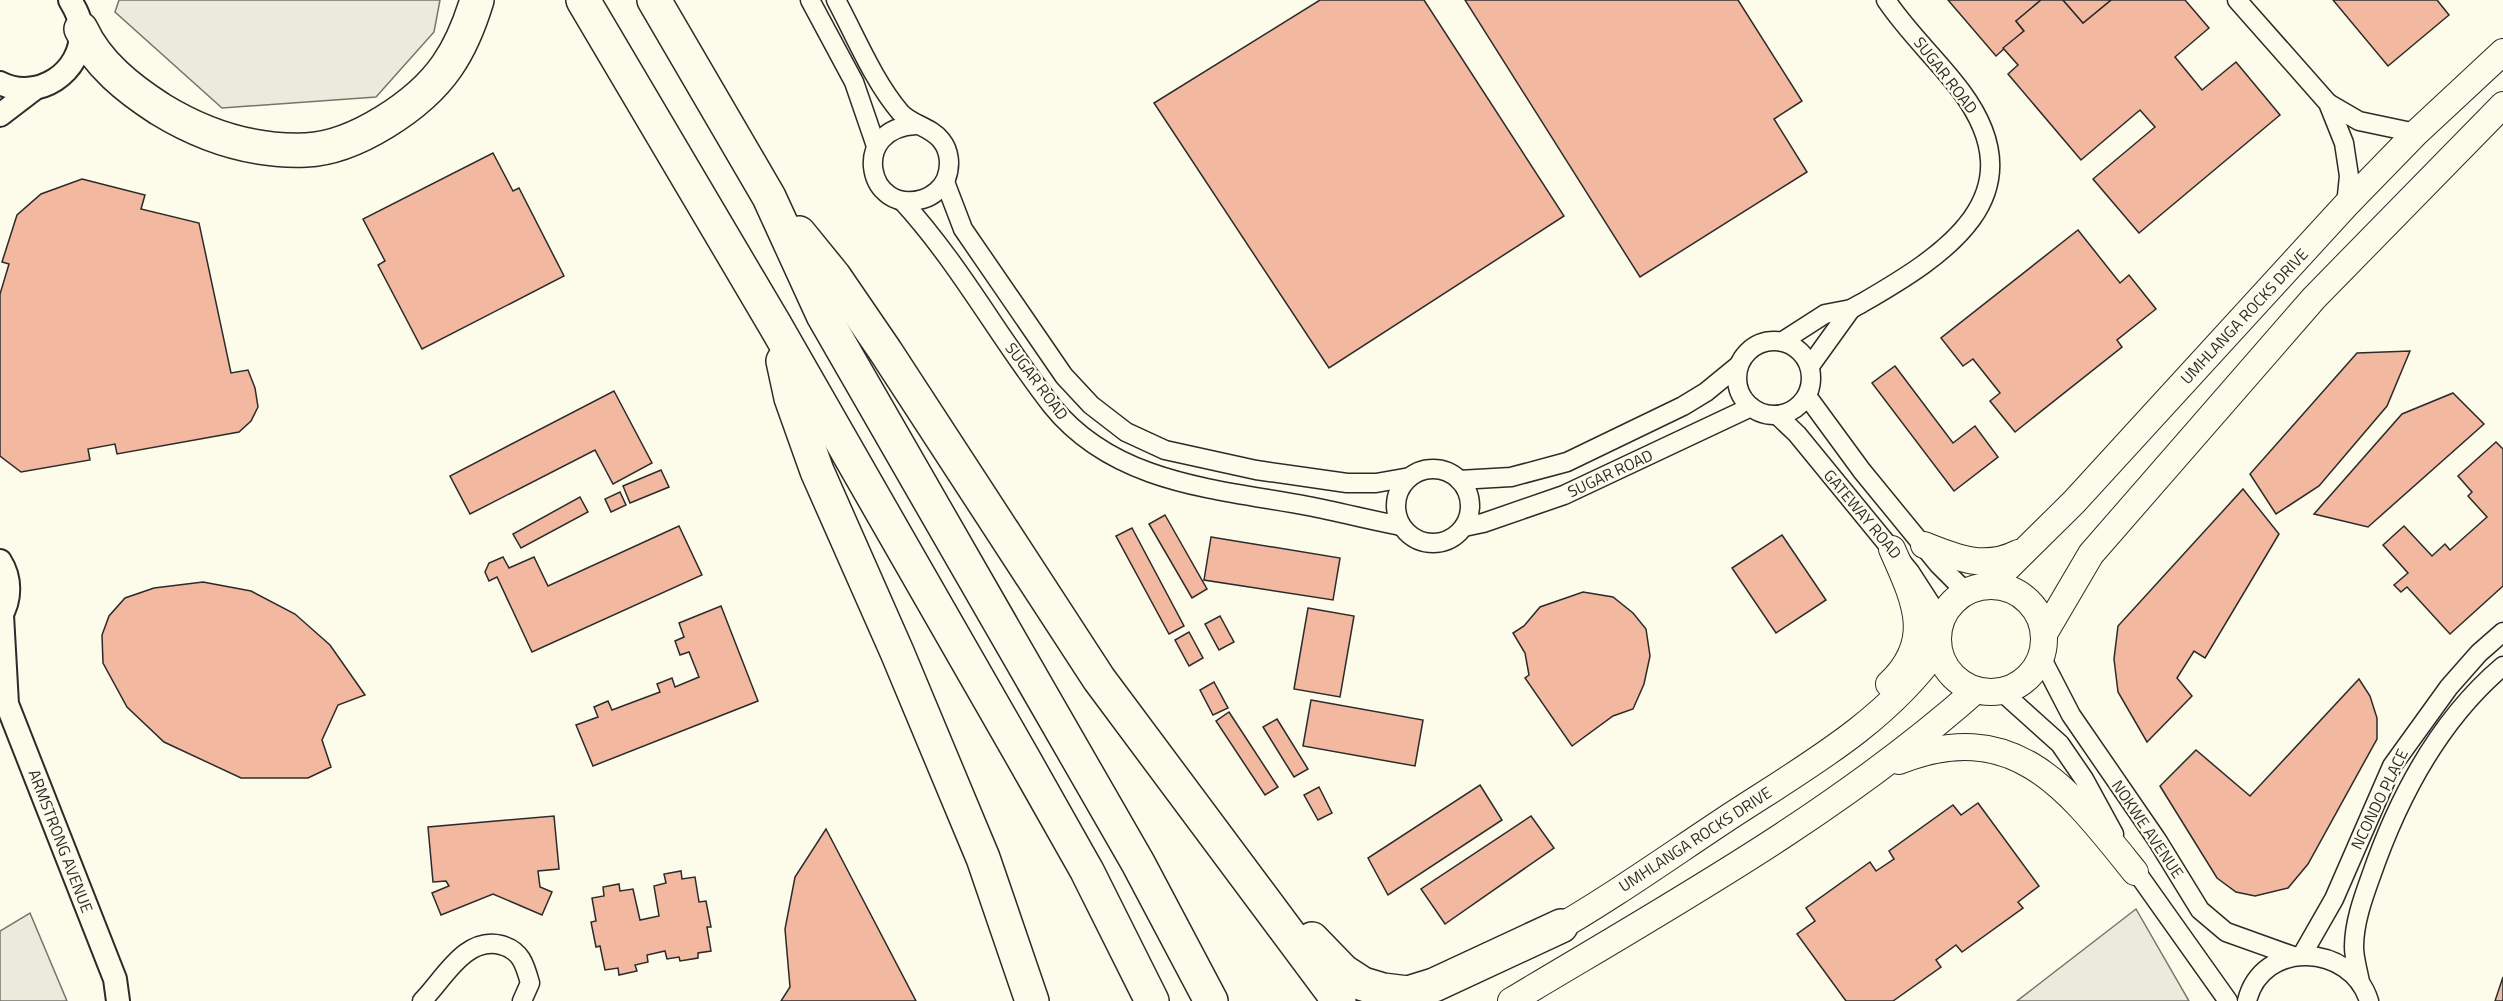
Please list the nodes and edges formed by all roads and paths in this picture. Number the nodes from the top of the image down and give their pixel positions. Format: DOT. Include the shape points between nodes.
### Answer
graph roads {
  1 [pos="477,0"];
  2 [pos="583,0"];
  3 [pos="654,0"];
  4 [pos="810,0"];
  5 [pos="836,0"];
  6 [pos="1886,0"];
  7 [pos="2237,0"];
  8 [pos="77,11"];
  9 [pos="2503,52"];
  10 [pos="0,83"];
  11 [pos="34,89"];
  12 [pos="2328,104"];
  13 [pos="2503,105"];
  14 [pos="0,115"];
  15 [pos="916,126"];
  16 [pos="2416,133"];
  17 [pos="876,146"];
  18 [pos="945,182"];
  19 [pos="769,197"];
  20 [pos="902,201"];
  21 [pos="2346,206"];
  22 [pos="1851,309"];
  23 [pos="775,325"];
  24 [pos="1783,341"];
  25 [pos="1739,365"];
  26 [pos="1810,366"];
  27 [pos="1807,396"];
  28 [pos="1750,407"];
  29 [pos="1777,415"];
  30 [pos="1410,477"];
  31 [pos="1460,480"];
  32 [pos="1401,526"];
  33 [pos="1464,527"];
  34 [pos="1924,545"];
  35 [pos="1892,549"];
  36 [pos="2025,550"];
  37 [pos="0,561"];
  38 [pos="1990,585"];
  39 [pos="1966,592"];
  40 [pos="1,616"];
  41 [pos="1941,620"];
  42 [pos="2503,632"];
  43 [pos="2043,646"];
  44 [pos="1938,648"];
  45 [pos="2503,666"];
  46 [pos="1988,691"];
  47 [pos="4,700"];
  48 [pos="1876,770"];
  49 [pos="1798,772"];
  50 [pos="1232,856"];
  51 [pos="2135,872"];
  52 [pos="1561,926"];
  53 [pos="2298,956"];
  54 [pos="116,990"];
  55 [pos="2367,996"];
  56 [pos="135,1001"];
  57 [pos="422,1001"];
  58 [pos="522,1001"];
  59 [pos="1032,1001"];
  60 [pos="1152,1001"];
  61 [pos="1211,1001"];
  62 [pos="1339,1001"];
  63 [pos="1429,1001"];
  64 [pos="1511,1001"];
  65 [pos="2228,1001"];
  66 [pos="2247,1001"];
  1 -- 8 [label="highway" via="469,27 447,67 396,116 342,142 308,150 224,140 182,123 142,98 111,72"];
  2 -- 23 [label="highway"];
  3 -- 19 [label="highway"];
  4 -- 17 [label="street" via="854,82"];
  5 -- 15 [label="street" via="893,103"];
  6 -- 22 [label="street, SUGAR ROAD" via="1978,117 1987,142 1988,180 1978,210 1958,238 1915,271"];
  7 -- 12 [label="street"];
  8 -- 11 [label="street" via="78,50 69,68 59,78"];
  9 -- 16 [label="main road, UMHLANGA ROCKS DRIVE"];
  10 -- 11 [label="street"];
  11 -- 14 [label="street"];
  12 -- 16 [label="street" via="2359,121"];
  12 -- 21 [label="street" via="2344,143 2349,176"];
  13 -- 43 [label="main road" via="2314,298 2091,554"];
  15 -- 17 [label="street" via="893,130"];
  15 -- 18 [label="street" via="936,134 945,147 949,162"];
  16 -- 21 [label="main road, UMHLANGA ROCKS DRIVE"];
  17 -- 20 [label="street" via="873,170 877,181 884,191"];
  18 -- 20 [label="street" via="927,198"];
  18 -- 30 [label="street, SUGAR ROAD" via="963,229 1064,376 1085,400 1126,432 1165,450 1256,470 1347,483"];
  19 -- 50 [label="highway" via="841,286 1099,679"];
  19 -- 61 [label="highway" via="823,315 1138,863"];
  20 -- 32 [label="street, SUGAR ROAD" via="931,233 1053,407 1094,445 1140,470 1193,486"];
  21 -- 36 [label="main road, UMHLANGA ROCKS DRIVE" via="2074,502"];
  22 -- 24 [label="street, SUGAR ROAD" via="1825,314"];
  22 -- 26 [label="street, SUGAR ROAD"];
  23 -- 59 [label="highway" via="791,399 817,471 983,858"];
  23 -- 60 [label="highway" via="1087,871"];
  24 -- 25 [label="street" via="1756,344"];
  24 -- 26 [label="street" via="1797,348"];
  25 -- 28 [label="street" via="1739,392"];
  25 -- 31 [label="street, SUGAR ROAD" via="1683,406 1567,462 1511,477"];
  26 -- 27 [label="street" via="1812,381"];
  27 -- 29 [label="street" via="1797,407"];
  27 -- 34 [label="street, GATEWAY ROAD" via="1862,471"];
  28 -- 29 [label="street"];
  28 -- 33 [label="street, SUGAR ROAD" via="1564,495"];
  29 -- 35 [label="street, GATEWAY ROAD"];
  30 -- 31 [label="street" via="1419,471 1437,469"];
  30 -- 32 [label="street" via="1396,500"];
  31 -- 33 [label="street" via="1470,503"];
  32 -- 33 [label="street" via="1412,537 1431,543 1450,539"];
  34 -- 36 [label="main road" via="1953,557 1983,562 2002,561"];
  34 -- 39 [label="street, GATEWAY ROAD"];
  35 -- 41 [label="street, GATEWAY ROAD" via="1929,597"];
  35 -- 49 [label="main road" via="1916,613 1918,633 1912,653 1899,675 1811,754"];
  36 -- 38 [label="main road, UMHLANGA ROCKS DRIVE"];
  37 -- 40 [label="street, ARMSTRONG AVENUE" via="7,577 8,599"];
  38 -- 39 [label="main road"];
  38 -- 43 [label="main road" via="2026,598 2038,614"];
  39 -- 41 [label="main road" via="1951,603"];
  40 -- 47 [label="street, ARMSTRONG AVENUE"];
  41 -- 44 [label="main road"];
  42 -- 53 [label="street, NCONDO PLACE" via="2479,653 2410,737 2392,766 2334,899"];
  43 -- 46 [label="main road" via="2028,677"];
  43 -- 53 [label="street, NOKWE AVENUE" via="2071,715 2200,910 2226,932"];
  44 -- 46 [label="main road" via="1951,674 1964,685"];
  44 -- 49 [label="main road, UMHLANGA ROCKS DRIVE" via="1907,689 1884,710"];
  45 -- 55 [label="street, NCONDO PLACE" via="2466,702 2429,753 2392,821 2356,925 2354,947"];
  46 -- 48 [label="main road"];
  46 -- 51 [label="street, NOKWE AVENUE" via="2060,744 2084,779"];
  47 -- 54 [label="street, ARMSTRONG AVENUE"];
  48 -- 51 [label="main road" via="1940,749 1976,746 2001,750 2033,766 2060,787"];
  48 -- 64 [label="main road" via="1692,892"];
  49 -- 52 [label="main road, UMHLANGA ROCKS DRIVE"];
  50 -- 52 [label="highway" via="1343,971 1363,984 1383,990 1408,993 1434,985"];
  50 -- 62 [label="highway"];
  51 -- 65 [label="street, NOKWE AVENUE"];
  52 -- 63 [label="main road, UMHLANGA ROCKS DRIVE"];
  53 -- 55 [label="street, NCONDO PLACE" via="2335,961 2349,970"];
  53 -- 66 [label="street" via="2265,971"];
  54 -- 56 [label="street, ARMSTRONG AVENUE"];
  57 -- 58 [label="street" via="467,950 484,943 507,946 522,958 530,983"];
}
